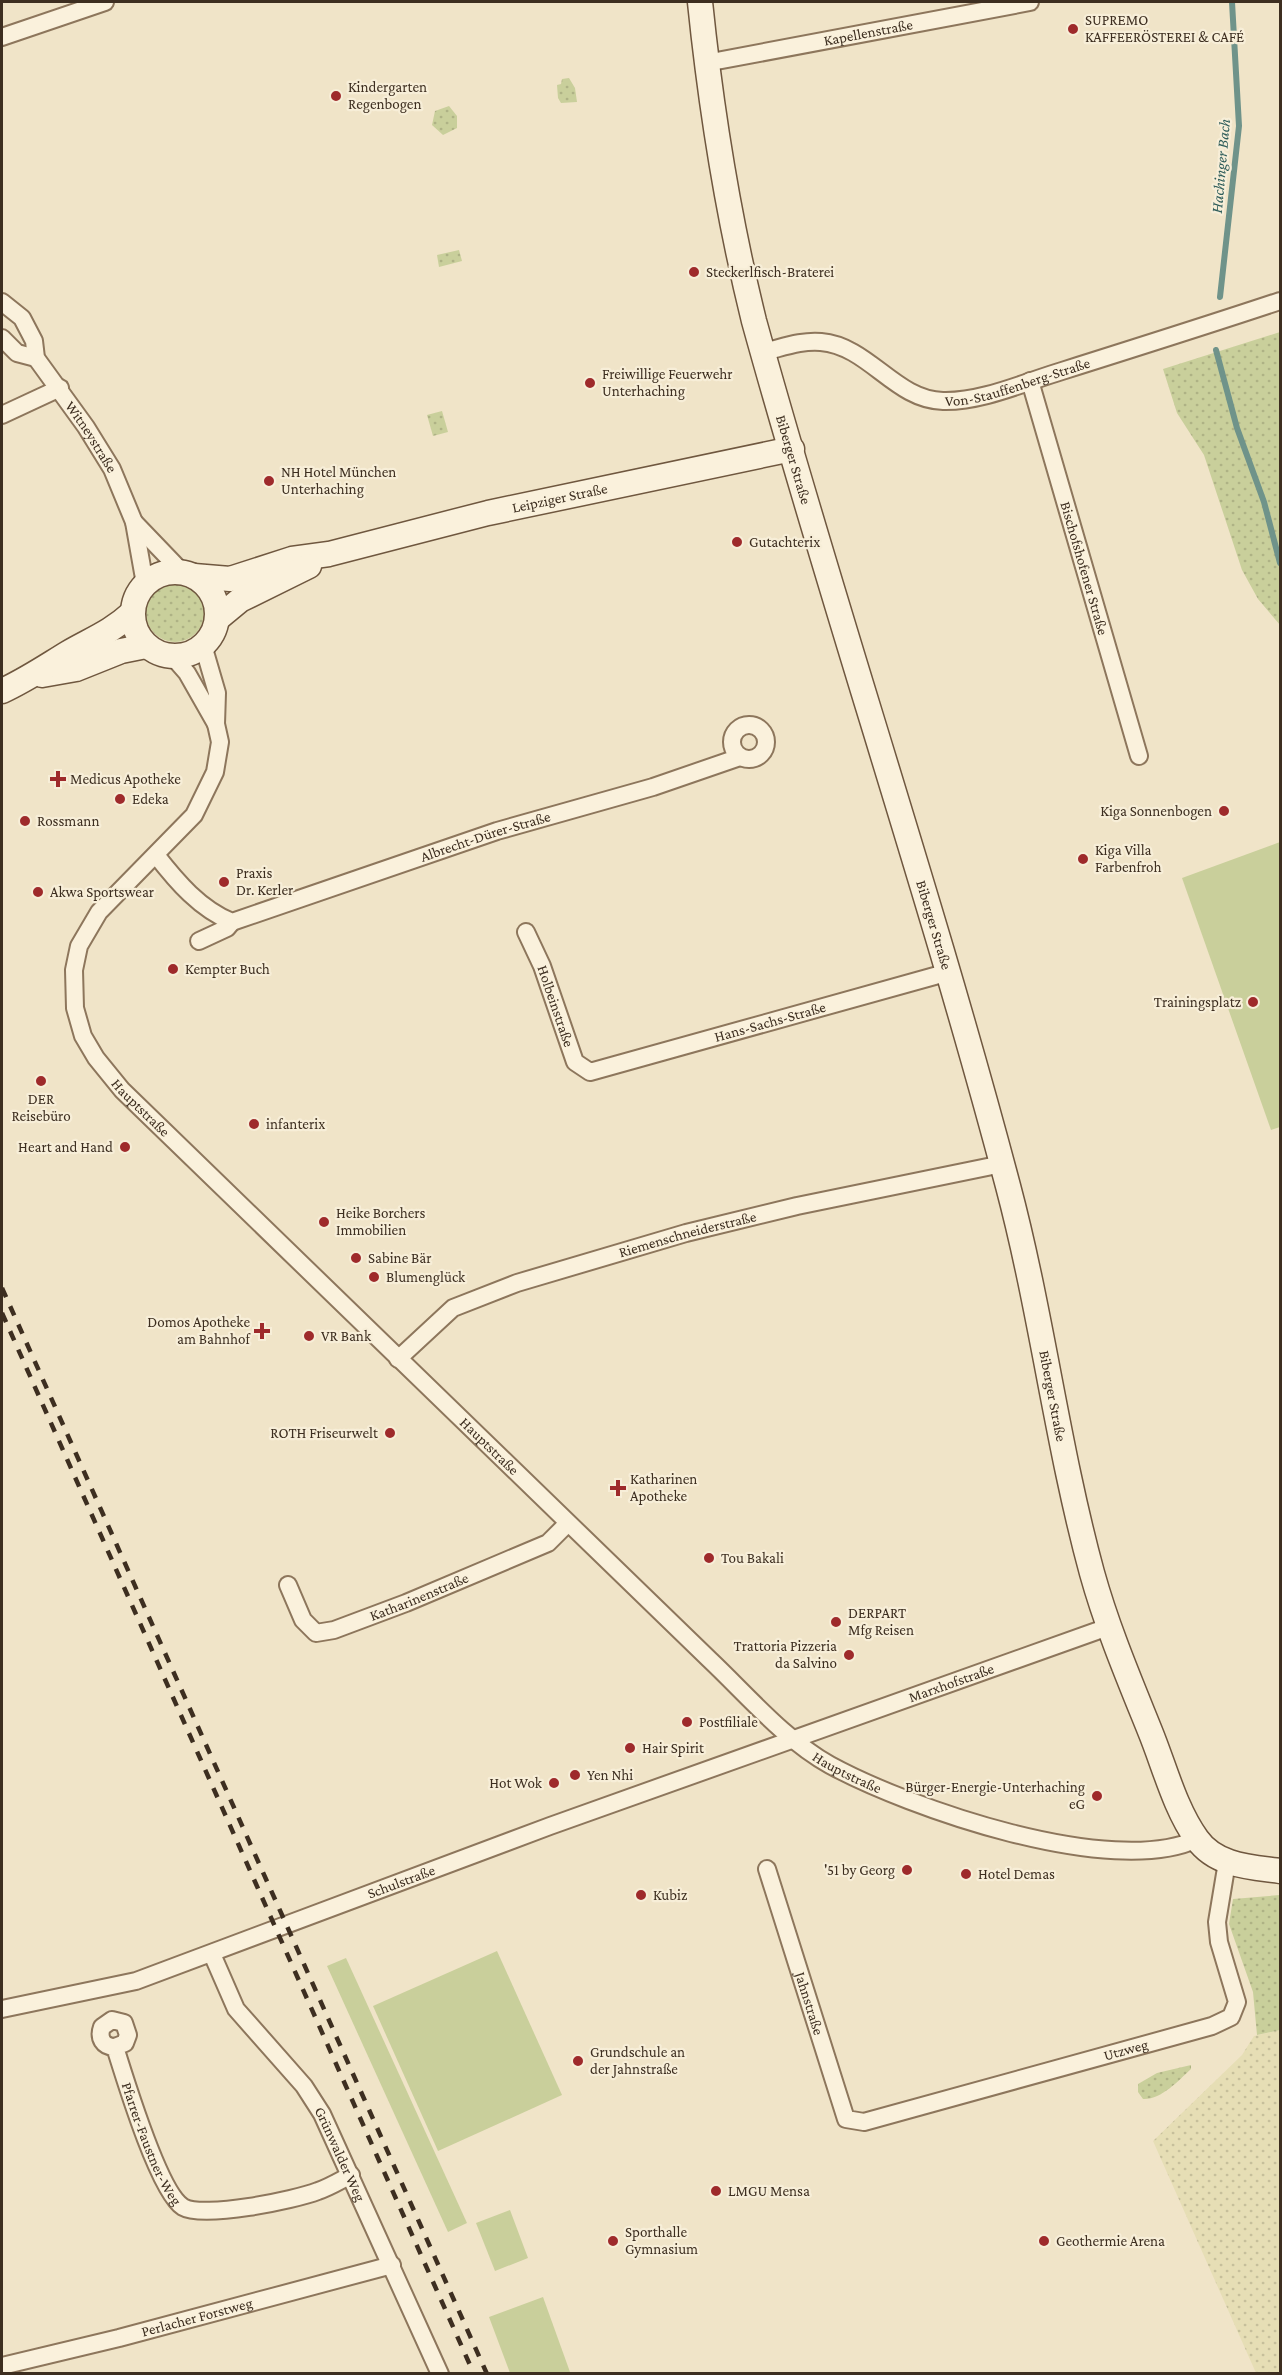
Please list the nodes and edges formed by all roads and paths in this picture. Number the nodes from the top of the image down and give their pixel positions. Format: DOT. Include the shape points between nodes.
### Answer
graph roads {
  1 [pos="105,2"];
  2 [pos="699,2"];
  3 [pos="1030,2"];
  4 [pos="2,37"];
  5 [pos="706,63"];
  6 [pos="1281,301"];
  7 [pos="2,302"];
  8 [pos="2,338"];
  9 [pos="763,352"];
  10 [pos="36,358"];
  11 [pos="1030,381"];
  12 [pos="60,388"];
  13 [pos="2,415"];
  14 [pos="792,449"];
  15 [pos="134,522"];
  16 [pos="329,554"];
  17 [pos="188,574"];
  18 [pos="145,584"];
  19 [pos="132,613"];
  20 [pos="217,619"];
  21 [pos="203,645"];
  22 [pos="146,646"];
  23 [pos="173,657"];
  24 [pos="33,677"];
  25 [pos="2,691"];
  26 [pos="216,724"];
  27 [pos="1139,756"];
  28 [pos="740,757"];
  29 [pos="156,855"];
  30 [pos="208,910"];
  31 [pos="232,922"];
  32 [pos="526,932"];
  33 [pos="949,972"];
  34 [pos="590,1072"];
  35 [pos="1002,1164"];
  36 [pos="398,1359"];
  37 [pos="568,1523"];
  38 [pos="288,1585"];
  39 [pos="1108,1627"];
  40 [pos="796,1740"];
  41 [pos="1197,1839"];
  42 [pos="1227,1862"];
  43 [pos="767,1869"];
  44 [pos="1281,1872"];
  45 [pos="212,1954"];
  46 [pos="2,2009"];
  47 [pos="115,2047"];
  48 [pos="864,2122"];
  49 [pos="351,2175"];
  50 [pos="392,2265"];
  51 [pos="2,2366"];
  52 [pos="440,2373"];
  1 -- 4 [label="street"];
  2 -- 5 [label="main road, Biberger Straße"];
  3 -- 5 [label="street, Kapellenstraße"];
  5 -- 9 [label="main road, Biberger Straße" via="733,227"];
  6 -- 11 [label="street, Von-Stauffenberg-Straße"];
  7 -- 10 [label="street, Witneystraße" via="22,318 34,341"];
  8 -- 10 [label="street, Witneystraße" via="17,353"];
  9 -- 11 [label="street, Von-Stauffenberg-Straße" via="800,344 834,344 859,355 900,385 942,401"];
  9 -- 14 [label="main road, Biberger Straße"];
  10 -- 12 [label="street, Witneystraße"];
  11 -- 27 [label="street, Bischofshofener Straße"];
  12 -- 13 [label="street"];
  12 -- 15 [label="street, Witneystraße" via="112,469"];
  14 -- 16 [label="main road, Leipziger Straße" via="497,510"];
  14 -- 33 [label="main road, Biberger Straße"];
  15 -- 17 [label="street, Witneystraße"];
  15 -- 18 [label="street, Witneystraße"];
  16 -- 17 [label="main road, Leipziger Straße" via="292,559 230,579"];
  16 -- 20 [label="main road, Leipziger Straße" via="240,600"];
  17 -- 18 [label="main road" via="168,572"];
  17 -- 20 [label="main road" via="212,594"];
  18 -- 19 [label="main road"];
  19 -- 22 [label="main road" via="136,631"];
  19 -- 24 [label="main road" via="111,632"];
  20 -- 21 [label="main road" via="210,639"];
  21 -- 23 [label="main road" via="185,656"];
  21 -- 26 [label="street, Hauptstraße" via="217,693"];
  22 -- 23 [label="main road"];
  22 -- 24 [label="main road" via="121,651 76,669"];
  23 -- 26 [label="street, Hauptstraße"];
  24 -- 25 [label="main road"];
  26 -- 29 [label="street, Hauptstraße" via="218,758 207,792 194,815"];
  28 -- 31 [label="street, Albrecht-Dürer-Straße" via="653,787 497,831"];
  29 -- 30 [label="street"];
  29 -- 36 [label="street, Hauptstraße" via="99,912 79,946 73,990 83,1036 122,1090"];
  30 -- 31 [label="street"];
  30 -- 31 [label="street, Albrecht-Dürer-Straße" via="199,941"];
  32 -- 34 [label="street, Holbeinstraße" via="575,1062"];
  33 -- 34 [label="street, Hans-Sachs-Straße"];
  33 -- 35 [label="main road, Biberger Straße"];
  35 -- 36 [label="street, Riemenschneiderstraße" via="807,1203 686,1233 488,1294 453,1308"];
  35 -- 39 [label="main road, Biberger Straße" via="1042,1335 1072,1490"];
  36 -- 37 [label="street, Hauptstraße"];
  37 -- 38 [label="street, Katharinenstraße" via="548,1544 334,1630 316,1633 303,1620"];
  37 -- 40 [label="street, Hauptstraße"];
  39 -- 40 [label="street, Marxhofstraße"];
  39 -- 41 [label="main road, Biberger Straße"];
  40 -- 41 [label="street, Hauptstraße" via="829,1764 874,1785 1011,1835 1092,1848 1154,1850 1183,1846"];
  40 -- 45 [label="street, Schulstraße" via="550,1826"];
  41 -- 42 [label="main road"];
  42 -- 44 [label="main road"];
  42 -- 48 [label="street, Utzweg" via="1217,1922 1237,2002 1231,2017 1212,2026"];
  43 -- 48 [label="street, Jahnstraße" via="846,2119"];
  45 -- 46 [label="street, Schulstraße" via="136,1982"];
  45 -- 49 [label="street, Grünwalder Weg" via="236,2009 304,2086"];
  47 -- 49 [label="street, Pfarrer-Faustner-Weg" via="166,2188 182,2206 198,2212 225,2211 317,2192"];
  49 -- 50 [label="street, Grünwalder Weg"];
  50 -- 51 [label="street, Perlacher Forstweg"];
  50 -- 52 [label="street, Grünwalder Weg"];
}
